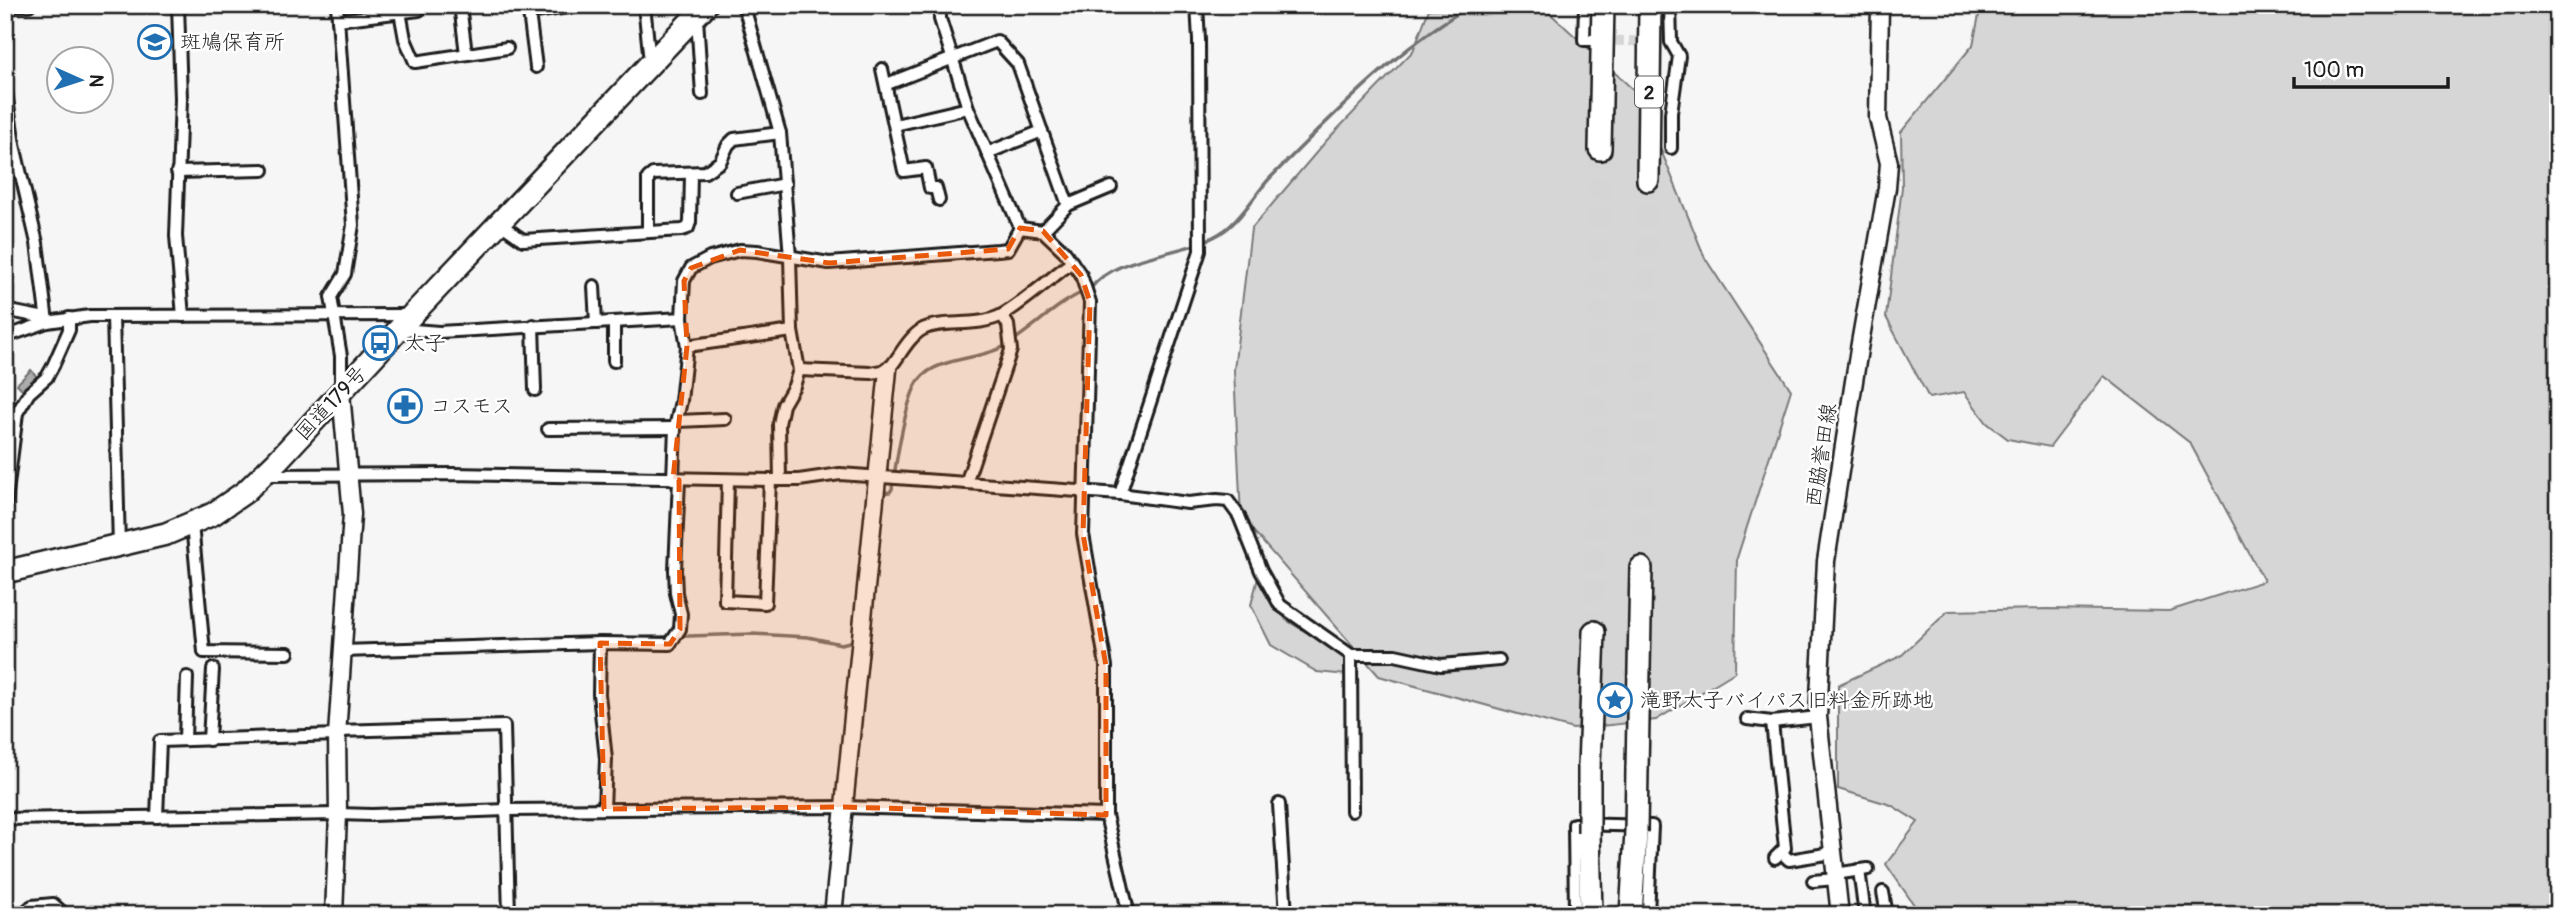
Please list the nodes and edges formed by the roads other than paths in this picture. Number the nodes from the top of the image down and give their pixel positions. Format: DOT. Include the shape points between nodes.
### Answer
graph roads {
  1 [pos="29,5"];
  2 [pos="178,5"];
  3 [pos="337,5"];
  4 [pos="460,5"];
  5 [pos="581,5"];
  6 [pos="644,5"];
  7 [pos="741,5"];
  8 [pos="940,5"];
  9 [pos="1197,5"];
  10 [pos="1585,5"];
  11 [pos="1603,5"];
  12 [pos="1650,5"];
  13 [pos="1670,5"];
  14 [pos="1880,5"];
  15 [pos="5,6"];
  16 [pos="419,10"];
  17 [pos="702,10"];
  18 [pos="400,12"];
  19 [pos="338,20"];
  20 [pos="1588,40"];
  21 [pos="507,48"];
  22 [pos="466,54"];
  23 [pos="952,59"];
  24 [pos="650,65"];
  25 [pos="536,67"];
  26 [pos="882,69"];
  27 [pos="887,84"];
  28 [pos="5,86"];
  29 [pos="702,94"];
  30 [pos="968,108"];
  31 [pos="895,125"];
  32 [pos="1042,131"];
  33 [pos="780,133"];
  34 [pos="1671,148"];
  35 [pos="1600,149"];
  36 [pos="987,153"];
  37 [pos="263,170"];
  38 [pos="177,172"];
  39 [pos="691,173"];
  40 [pos="1648,180"];
  41 [pos="785,184"];
  42 [pos="1111,187"];
  43 [pos="737,193"];
  44 [pos="939,200"];
  45 [pos="1068,205"];
  46 [pos="499,223"];
  47 [pos="1020,228"];
  48 [pos="1043,231"];
  49 [pos="648,232"];
  50 [pos="790,257"];
  51 [pos="1072,262"];
  52 [pos="594,286"];
  53 [pos="5,310"];
  54 [pos="1002,315"];
  55 [pos="113,316"];
  56 [pos="183,316"];
  57 [pos="332,316"];
  58 [pos="69,318"];
  59 [pos="682,318"];
  60 [pos="47,322"];
  61 [pos="406,322"];
  62 [pos="596,323"];
  63 [pos="614,323"];
  64 [pos="533,326"];
  65 [pos="792,331"];
  66 [pos="5,337"];
  67 [pos="687,346"];
  68 [pos="614,361"];
  69 [pos="799,370"];
  70 [pos="888,370"];
  71 [pos="535,390"];
  72 [pos="341,393"];
  73 [pos="725,419"];
  74 [pos="676,424"];
  75 [pos="548,429"];
  76 [pos="346,474"];
  77 [pos="263,475"];
  78 [pos="877,477"];
  79 [pos="676,479"];
  80 [pos="728,480"];
  81 [pos="775,480"];
  82 [pos="966,483"];
  83 [pos="1084,492"];
  84 [pos="1120,494"];
  85 [pos="5,509"];
  86 [pos="192,524"];
  87 [pos="118,546"];
  88 [pos="1642,568"];
  89 [pos="5,572"];
  90 [pos="1594,632"];
  91 [pos="600,643"];
  92 [pos="342,651"];
  93 [pos="288,653"];
  94 [pos="1351,655"];
  95 [pos="1499,660"];
  96 [pos="213,669"];
  97 [pos="187,677"];
  98 [pos="1818,717"];
  99 [pos="1747,719"];
  100 [pos="1772,722"];
  101 [pos="338,733"];
  102 [pos="185,740"];
  103 [pos="209,740"];
  104 [pos="1279,804"];
  105 [pos="844,807"];
  106 [pos="604,809"];
  107 [pos="506,810"];
  108 [pos="1352,811"];
  109 [pos="338,814"];
  110 [pos="1106,815"];
  111 [pos="158,817"];
  112 [pos="5,819"];
  113 [pos="1832,853"];
  114 [pos="1835,876"];
  115 [pos="1813,881"];
  116 [pos="1883,892"];
  117 [pos="22,915"];
  118 [pos="65,915"];
  119 [pos="334,915"];
  120 [pos="509,915"];
  121 [pos="833,915"];
  122 [pos="1129,915"];
  123 [pos="1286,915"];
  124 [pos="1575,915"];
  125 [pos="1591,915"];
  126 [pos="1632,915"];
  127 [pos="1648,915"];
  128 [pos="1840,915"];
  129 [pos="1865,915"];
  130 [pos="1887,915"];
  1 -- 15 [label="street"];
  2 -- 38 [label="street" via="181,99"];
  3 -- 19 [label="street"];
  4 -- 22 [label="street"];
  5 -- 25 [label="street" via="529,13"];
  6 -- 24 [label="street"];
  7 -- 33 [label="street"];
  8 -- 23 [label="street"];
  9 -- 84 [label="street" via="1200,251"];
  10 -- 20 [label="street"];
  11 -- 35 [label="highway"];
  12 -- 40 [label="highway, 2"];
  13 -- 34 [label="street" via="1665,42 1679,56"];
  14 -- 98 [label="street, 西脇誉田線" via="1878,118 1889,163 1888,188 1826,562"];
  16 -- 18 [label="street"];
  17 -- 24 [label="highway, 国道179号"];
  17 -- 29 [label="street"];
  18 -- 19 [label="street"];
  18 -- 22 [label="street" via="415,62"];
  19 -- 57 [label="street" via="353,225 345,274 331,297"];
  21 -- 22 [label="street"];
  23 -- 27 [label="street"];
  23 -- 30 [label="street"];
  23 -- 32 [label="street" via="997,41 1018,64"];
  24 -- 46 [label="highway, 国道179号"];
  26 -- 27 [label="street"];
  27 -- 31 [label="street"];
  28 -- 60 [label="street" via="37,243"];
  30 -- 31 [label="street"];
  30 -- 36 [label="street"];
  31 -- 44 [label="street" via="904,171 926,167 930,188 936,188"];
  32 -- 36 [label="street"];
  32 -- 45 [label="street"];
  33 -- 39 [label="street" via="734,139 716,166"];
  33 -- 41 [label="street"];
  36 -- 47 [label="street"];
  37 -- 38 [label="street"];
  38 -- 56 [label="street" via="176,236"];
  39 -- 49 [label="street" via="688,228"];
  39 -- 49 [label="street" via="648,177"];
  41 -- 43 [label="street"];
  41 -- 50 [label="street"];
  42 -- 45 [label="street"];
  45 -- 48 [label="street"];
  46 -- 49 [label="street" via="523,240"];
  46 -- 61 [label="highway, 国道179号"];
  47 -- 48 [label="street"];
  47 -- 50 [label="street" via="1009,249 829,263"];
  48 -- 51 [label="street"];
  50 -- 59 [label="street" via="740,250 691,268 684,281"];
  50 -- 65 [label="street"];
  51 -- 54 [label="street"];
  51 -- 83 [label="street" via="1090,302"];
  52 -- 62 [label="street"];
  53 -- 60 [label="street"];
  54 -- 70 [label="street" via="923,329"];
  54 -- 82 [label="street" via="1009,325 1011,350"];
  55 -- 56 [label="street"];
  55 -- 58 [label="street"];
  55 -- 87 [label="street"];
  56 -- 57 [label="street"];
  57 -- 61 [label="street"];
  57 -- 72 [label="street" via="341,356"];
  58 -- 60 [label="street"];
  58 -- 85 [label="street" via="69,330 54,366 17,414"];
  59 -- 63 [label="street"];
  59 -- 67 [label="street"];
  60 -- 66 [label="street"];
  61 -- 64 [label="street" via="439,332"];
  61 -- 72 [label="highway, 国道179号"];
  62 -- 63 [label="street"];
  62 -- 64 [label="street"];
  63 -- 68 [label="street"];
  64 -- 71 [label="street"];
  65 -- 67 [label="street"];
  65 -- 69 [label="street"];
  67 -- 74 [label="street"];
  69 -- 70 [label="street"];
  69 -- 81 [label="street" via="783,405"];
  70 -- 78 [label="street"];
  72 -- 76 [label="street"];
  72 -- 77 [label="highway, 国道179号"];
  73 -- 74 [label="street"];
  74 -- 75 [label="street"];
  74 -- 79 [label="street"];
  76 -- 77 [label="street"];
  76 -- 79 [label="street"];
  76 -- 92 [label="street" via="352,514"];
  77 -- 86 [label="highway, 国道179号" via="229,503"];
  78 -- 81 [label="street" via="840,474"];
  78 -- 82 [label="street"];
  78 -- 105 [label="street"];
  79 -- 80 [label="street"];
  79 -- 91 [label="street" via="680,629 670,644"];
  80 -- 81 [label="street"];
  80 -- 81 [label="street" via="724,601 765,603"];
  82 -- 83 [label="street"];
  83 -- 84 [label="street"];
  83 -- 110 [label="street" via="1083,534 1106,666"];
  84 -- 94 [label="street" via="1188,503 1228,501 1280,605"];
  86 -- 87 [label="highway, 国道179号"];
  86 -- 93 [label="street" via="204,652"];
  87 -- 89 [label="highway, 国道179号"];
  88 -- 126 [label="highway, bridge"];
  90 -- 125 [label="highway, bridge" via="1589,767"];
  91 -- 92 [label="street"];
  91 -- 106 [label="street"];
  92 -- 101 [label="street"];
  94 -- 95 [label="street" via="1395,655 1441,665"];
  94 -- 108 [label="street"];
  96 -- 103 [label="street"];
  97 -- 102 [label="street"];
  98 -- 100 [label="street"];
  98 -- 113 [label="street, 西脇誉田線"];
  99 -- 100 [label="street"];
  100 -- 113 [label="street" via="1785,848 1778,855 1789,860"];
  101 -- 103 [label="street"];
  101 -- 107 [label="street" via="504,726"];
  101 -- 109 [label="street"];
  102 -- 103 [label="street"];
  102 -- 111 [label="street" via="160,741"];
  104 -- 123 [label="street"];
  105 -- 106 [label="street"];
  105 -- 110 [label="street"];
  105 -- 121 [label="street"];
  106 -- 107 [label="street"];
  107 -- 109 [label="street"];
  107 -- 120 [label="street"];
  109 -- 111 [label="street"];
  109 -- 119 [label="street"];
  110 -- 122 [label="street"];
  111 -- 112 [label="street"];
  113 -- 114 [label="street, 西脇誉田線"];
  114 -- 115 [label="street"];
  114 -- 128 [label="street, 西脇誉田線"];
  114 -- 129 [label="street" via="1864,870"];
  116 -- 130 [label="street"];
  117 -- 118 [label="street" via="32,906 52,904"];
  124 -- 127 [label="street" via="1574,824 1652,826"];
}
